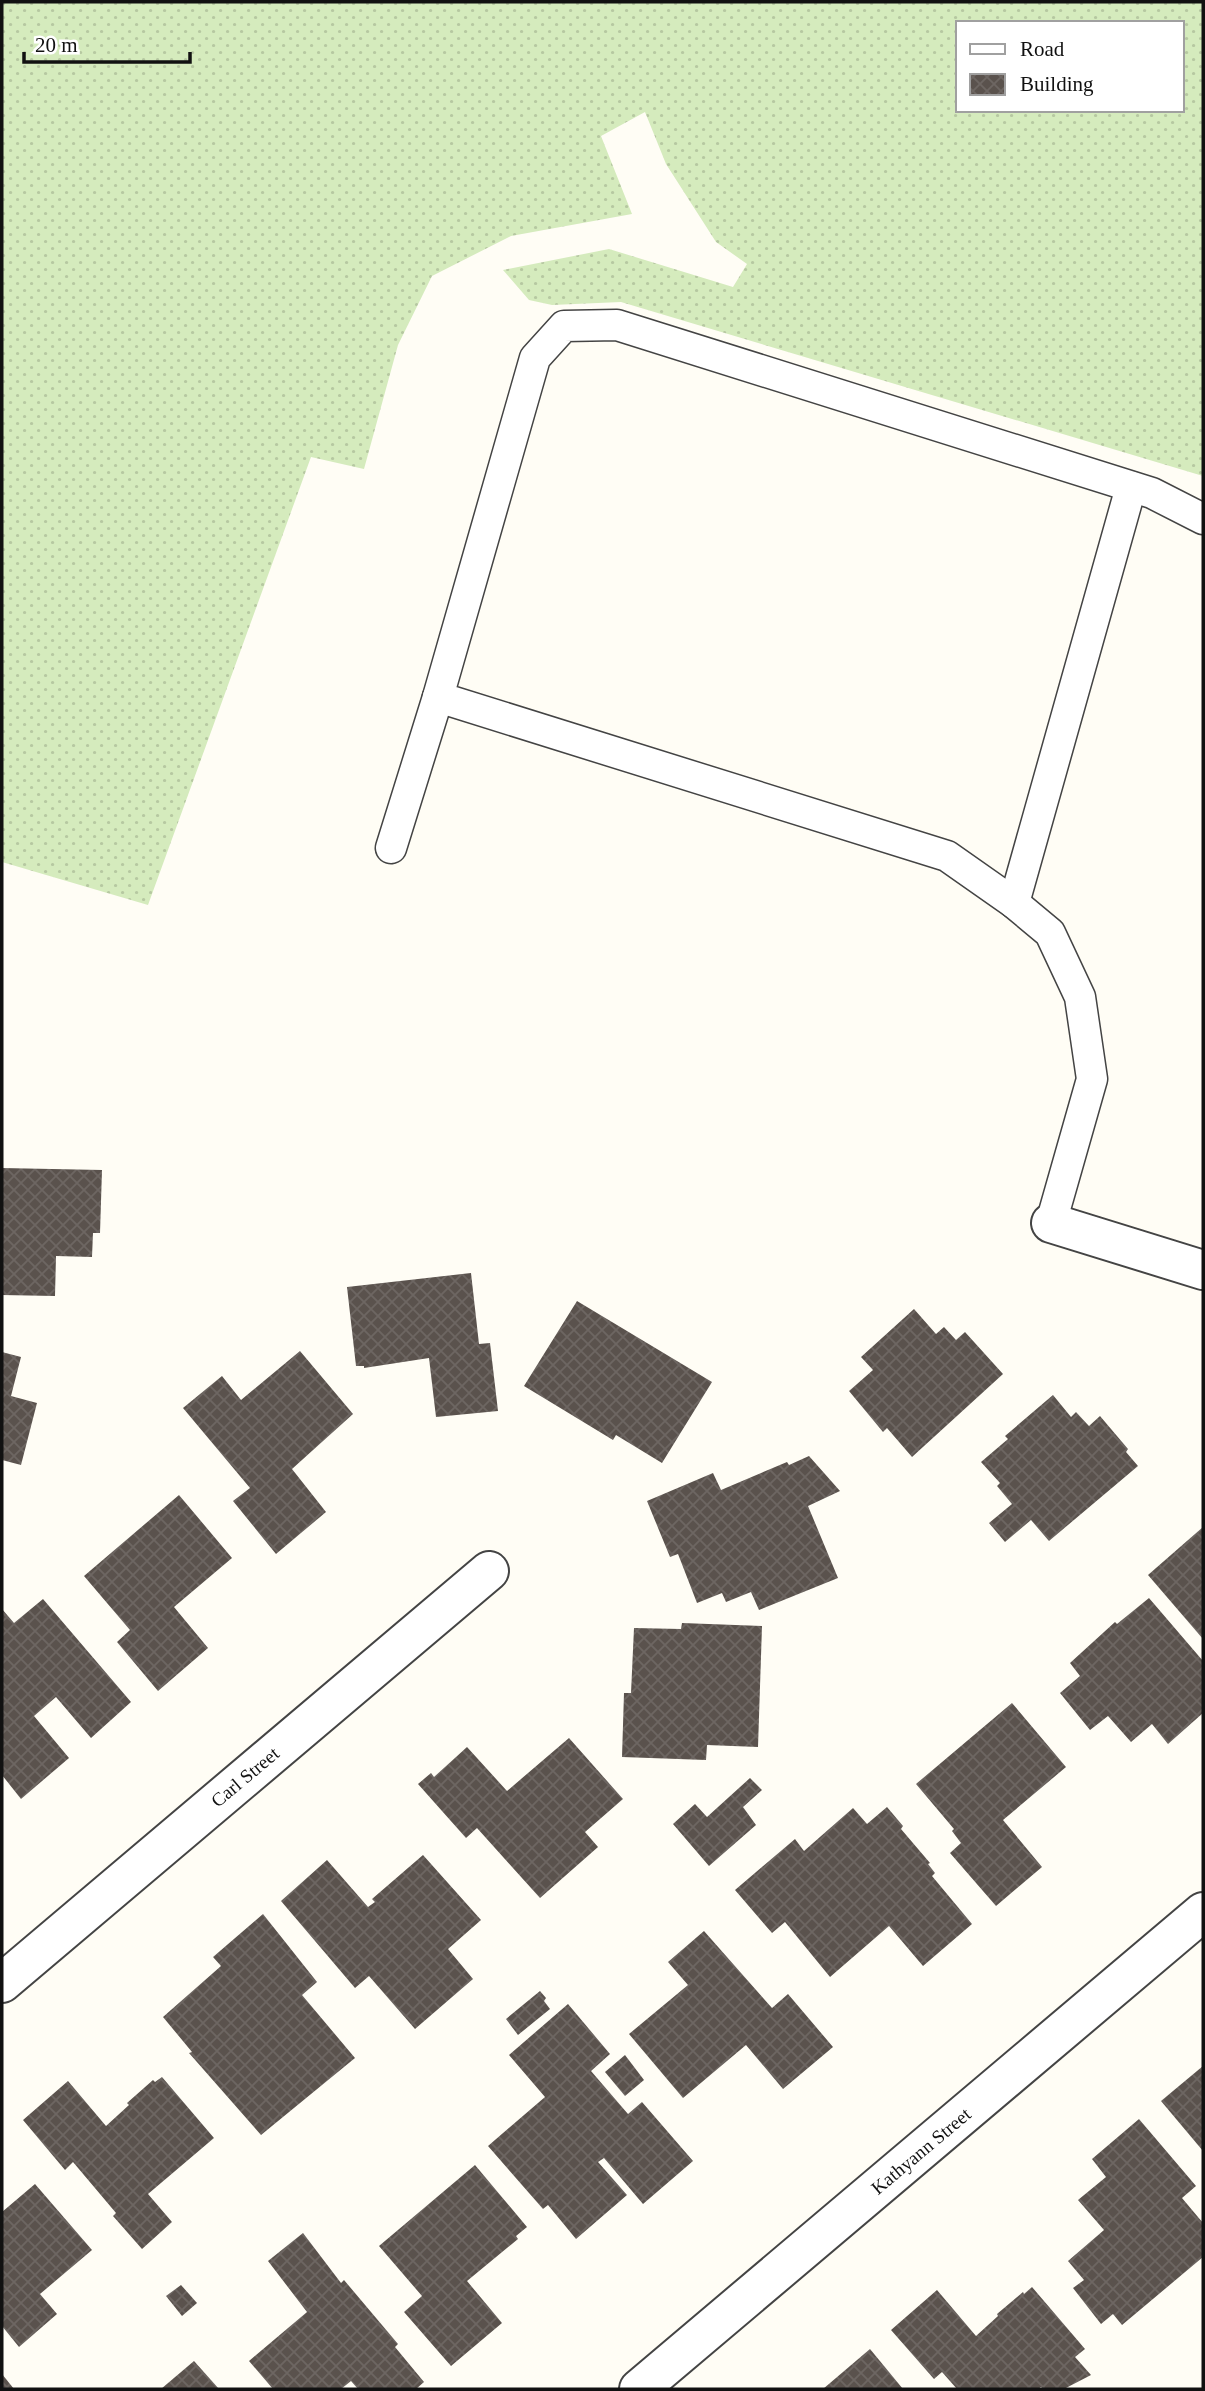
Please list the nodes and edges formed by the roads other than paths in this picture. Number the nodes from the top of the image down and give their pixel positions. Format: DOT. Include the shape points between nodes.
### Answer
graph roads {
  1 [pos="1131,487"];
  2 [pos="1203,519"];
  3 [pos="438,697"];
  4 [pos="391,848"];
  5 [pos="1014,903"];
  6 [pos="1051,1223"];
  7 [pos="1203,1270"];
  8 [pos="489,1571"];
  9 [pos="1203,1912"];
  10 [pos="2,1983"];
  11 [pos="639,2389"];
  1 -- 2 [label="lane"];
  1 -- 3 [label="lane" via="617,326 564,326 535,358"];
  1 -- 5 [label="lane"];
  3 -- 4 [label="lane"];
  3 -- 5 [label="lane" via="947,856"];
  5 -- 6 [label="lane" via="1050,933 1080,998 1092,1079"];
  6 -- 7 [label="street"];
  8 -- 10 [label="street, Carl Street"];
  9 -- 11 [label="street, Kathyann Street"];
}
